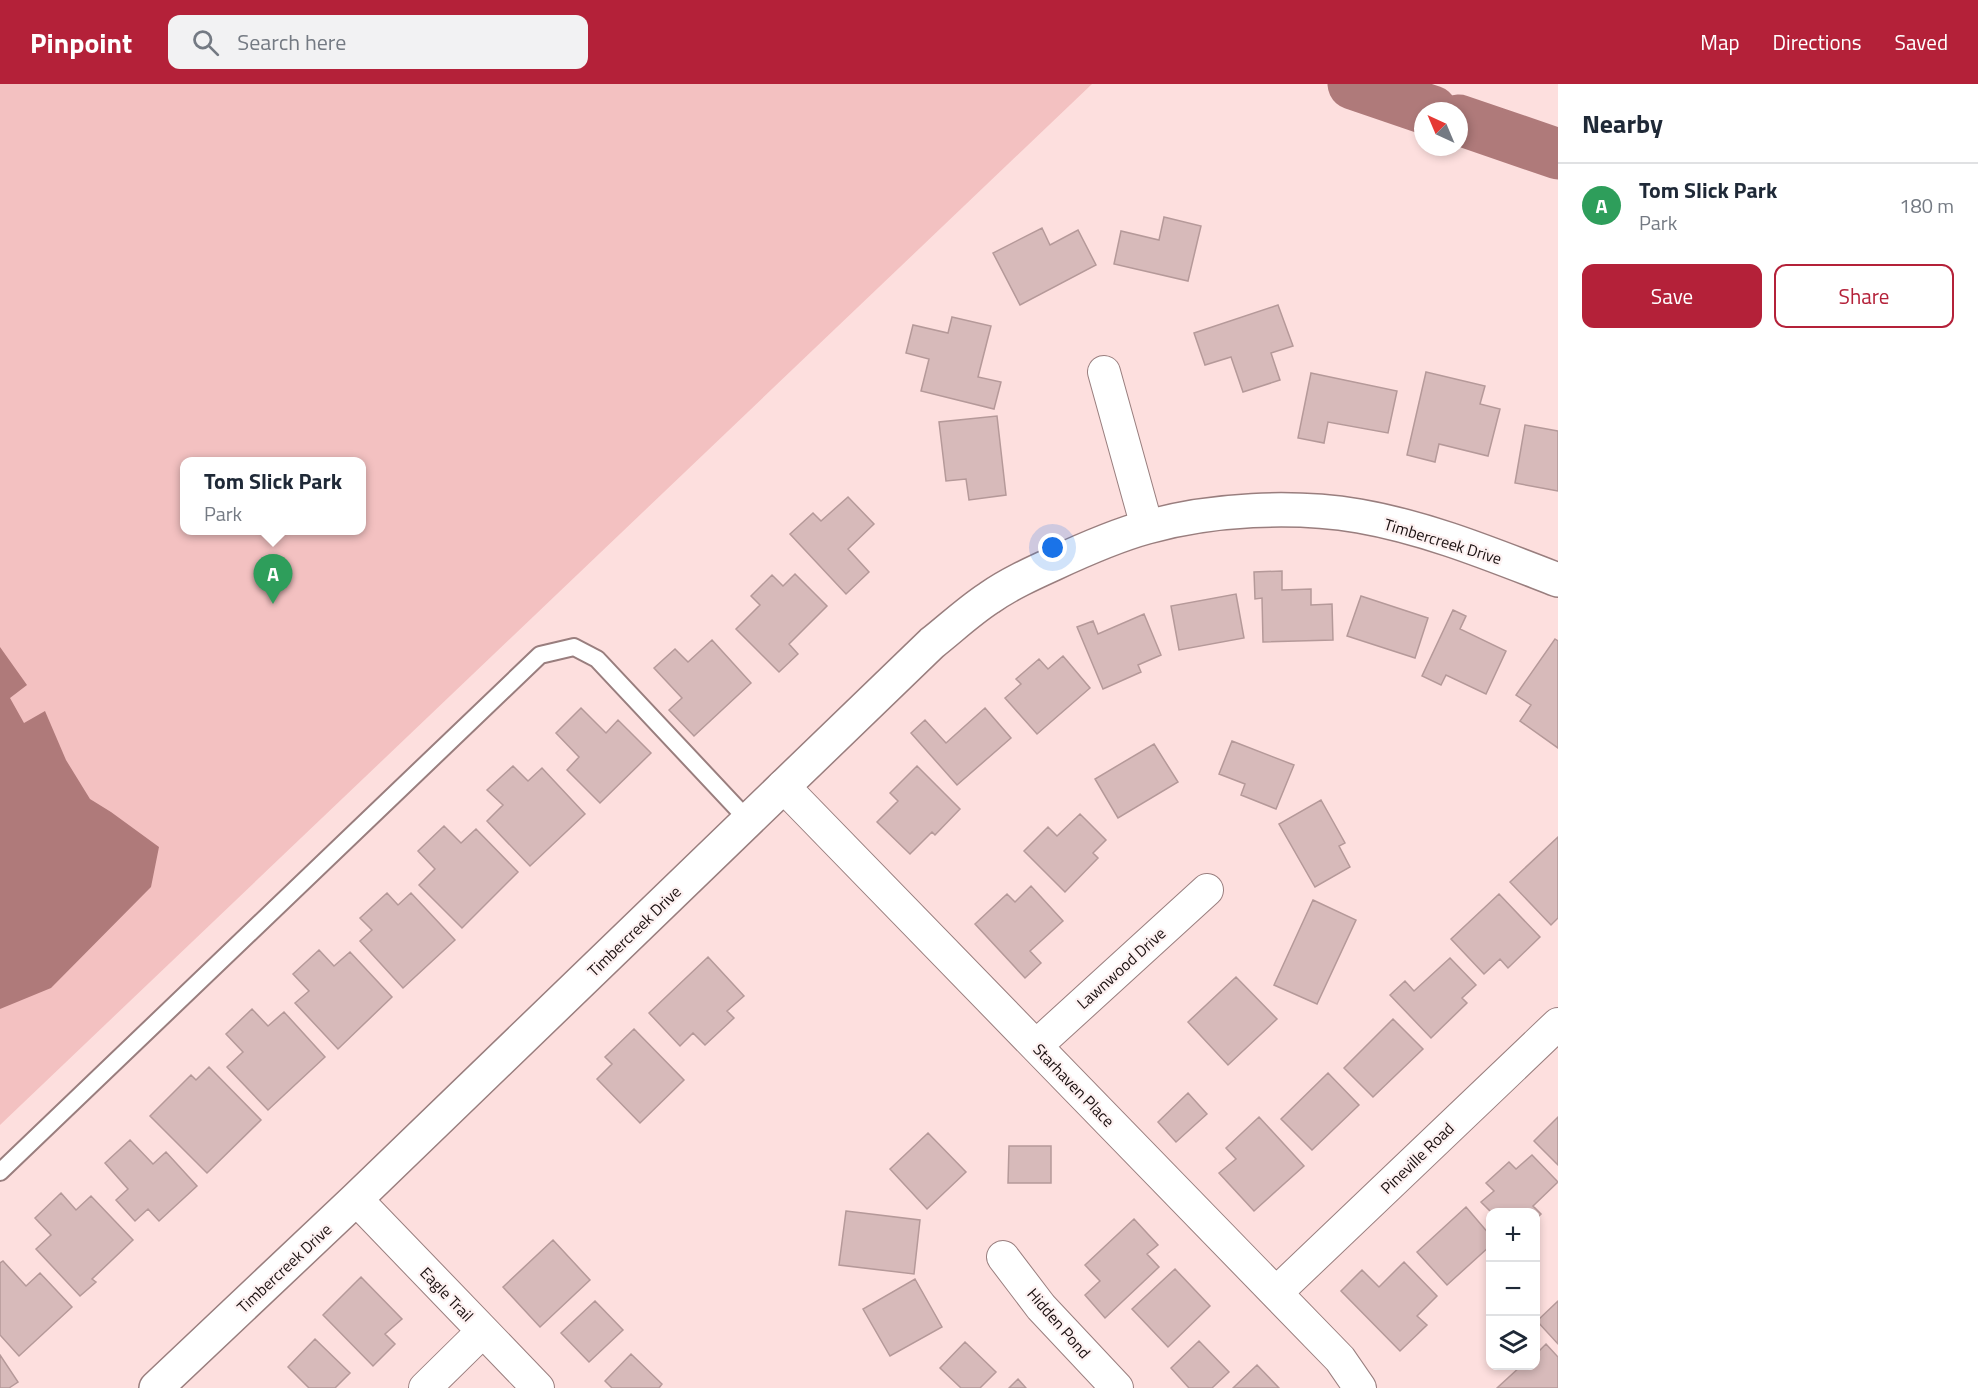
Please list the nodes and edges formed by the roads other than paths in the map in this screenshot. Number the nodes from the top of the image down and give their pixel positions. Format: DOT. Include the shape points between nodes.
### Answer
graph roads {
  1 [pos="1104,372"];
  2 [pos="1147,527"];
  3 [pos="1558,580"];
  4 [pos="783,786"];
  5 [pos="748,820"];
  6 [pos="1207,890"];
  7 [pos="1558,1024"];
  8 [pos="1036,1046"];
  9 [pos="0,1172"];
  10 [pos="357,1199"];
  11 [pos="1003,1257"];
  12 [pos="1276,1293"];
  13 [pos="483,1331"];
  14 [pos="156,1388"];
  15 [pos="425,1388"];
  16 [pos="538,1388"];
  17 [pos="1117,1388"];
  18 [pos="1360,1388"];
  1 -- 2 [label="street"];
  2 -- 3 [label="street, Timbercreek Drive" via="1252,511 1358,516 1407,526"];
  2 -- 4 [label="street, Timbercreek Drive" via="1088,548 989,597 932,642"];
  4 -- 5 [label="street, Timbercreek Drive"];
  4 -- 8 [label="street, Starhaven Place"];
  5 -- 9 [label="lane" via="597,659 574,647 540,655"];
  5 -- 10 [label="street, Timbercreek Drive"];
  6 -- 8 [label="street, Lawnwood Drive"];
  7 -- 12 [label="street, Pineville Road"];
  8 -- 12 [label="street, Starhaven Place"];
  10 -- 13 [label="street, Eagle Trail"];
  10 -- 14 [label="street, Timbercreek Drive"];
  11 -- 17 [label="street, Hidden Pond" via="1041,1307"];
  12 -- 18 [label="street, Starhaven Place" via="1340,1359"];
  13 -- 15 [label="street"];
  13 -- 16 [label="street, Eagle Trail"];
}
